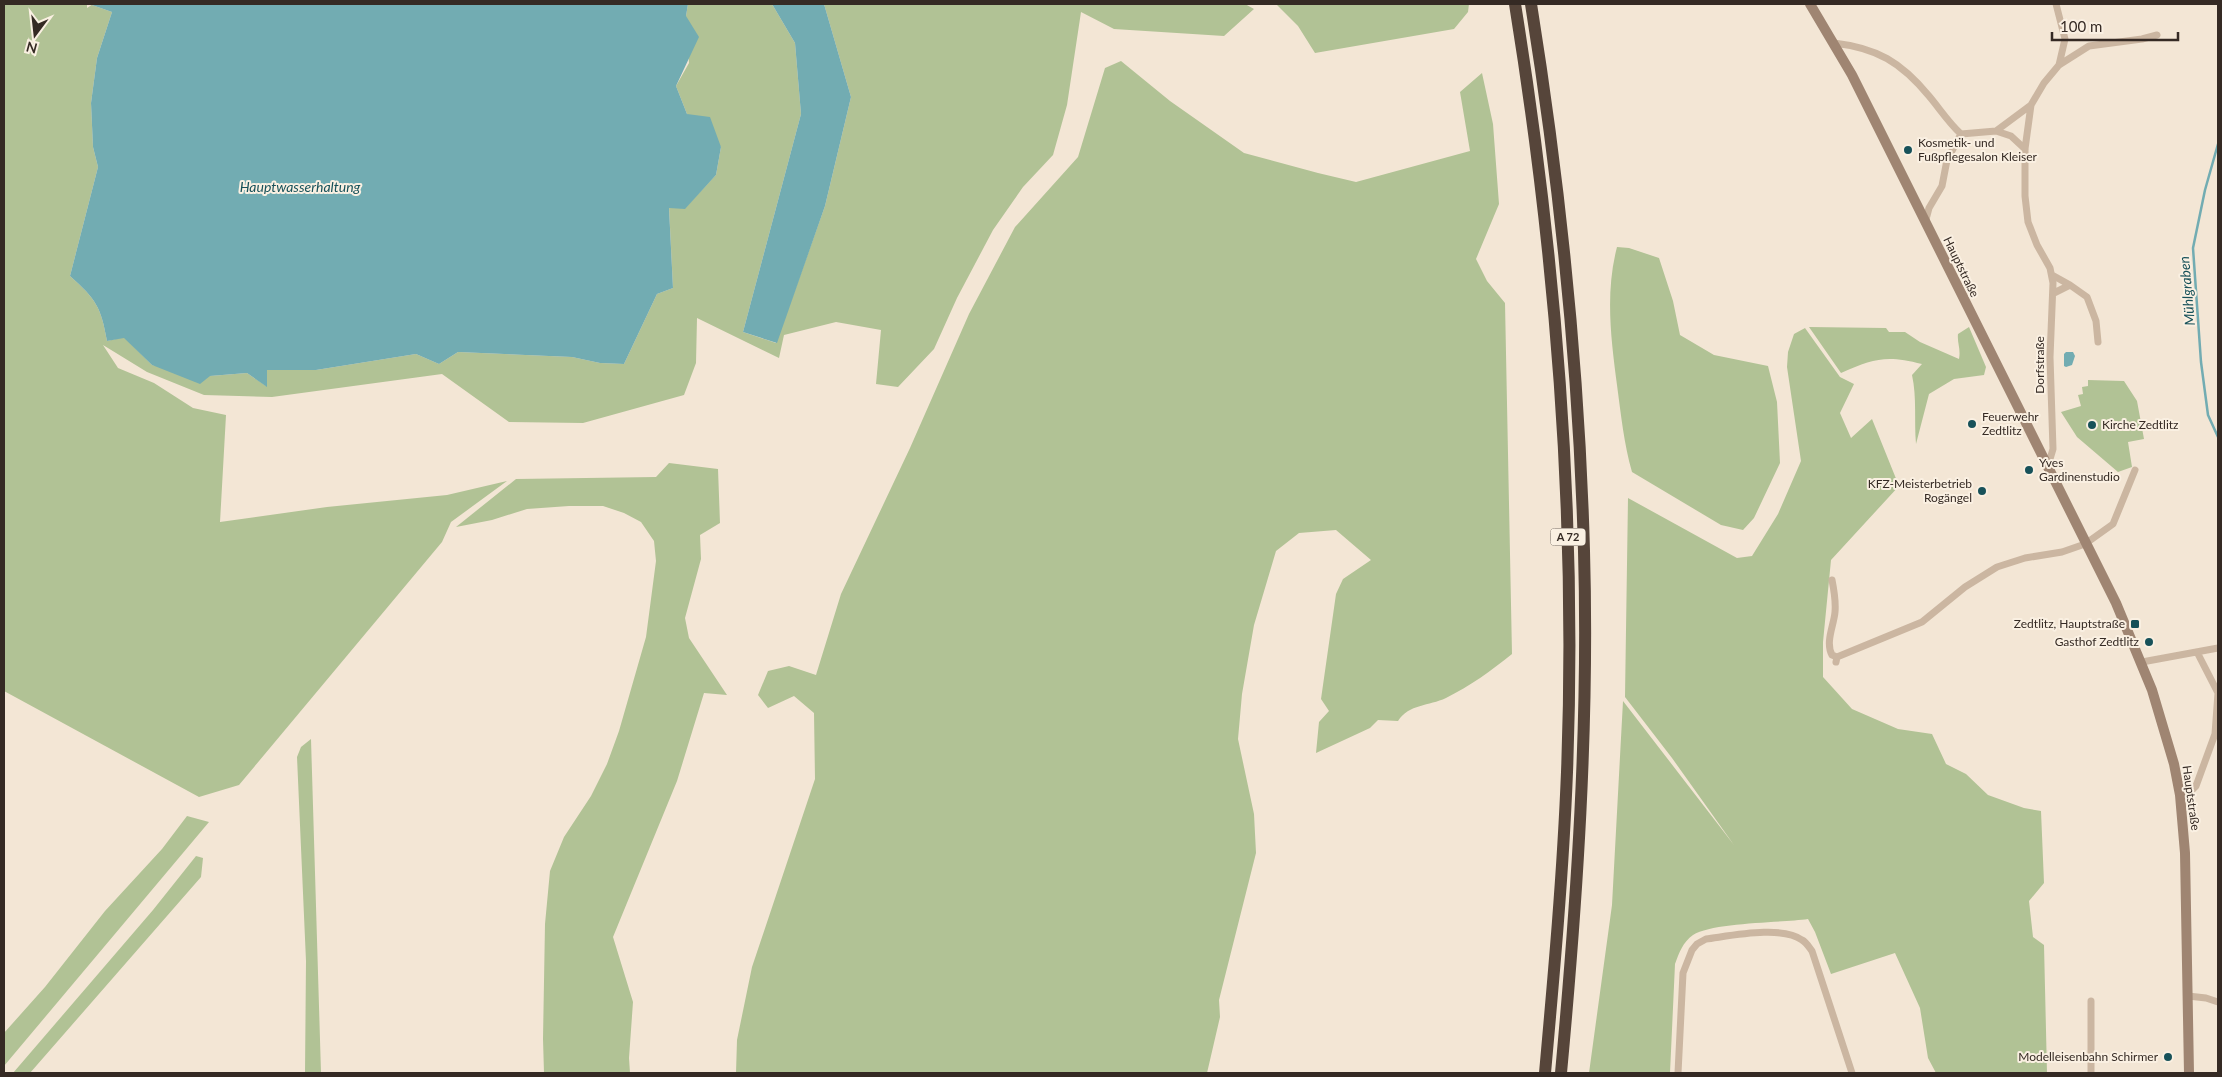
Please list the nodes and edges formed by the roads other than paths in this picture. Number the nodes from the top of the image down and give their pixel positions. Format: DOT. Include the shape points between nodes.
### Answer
graph roads {
  1 [pos="1515,4"];
  2 [pos="1531,4"];
  3 [pos="1810,4"];
  4 [pos="2056,4"];
  5 [pos="2157,35"];
  6 [pos="1834,43"];
  7 [pos="2059,65"];
  8 [pos="2031,104"];
  9 [pos="1996,131"];
  10 [pos="1962,134"];
  11 [pos="2025,149"];
  12 [pos="1925,223"];
  13 [pos="2052,275"];
  14 [pos="2070,285"];
  15 [pos="2054,293"];
  16 [pos="2098,342"];
  17 [pos="2044,462"];
  18 [pos="2135,470"];
  19 [pos="2085,544"];
  20 [pos="1832,580"];
  21 [pos="2218,648"];
  22 [pos="2197,652"];
  23 [pos="2142,662"];
  24 [pos="2218,693"];
  25 [pos="2216,733"];
  26 [pos="2180,794"];
  27 [pos="2188,996"];
  28 [pos="2091,1001"];
  29 [pos="2218,1002"];
  30 [pos="1545,1073"];
  31 [pos="1561,1073"];
  32 [pos="1678,1073"];
  33 [pos="1852,1073"];
  34 [pos="2091,1073"];
  35 [pos="2190,1073"];
  1 -- 30 [label="highway, A 72" via="1543,191 1556,317 1568,553 1567,772 1558,935"];
  2 -- 31 [label="highway, A 72" via="1559,188 1572,313 1584,552 1583,774 1574,936"];
  3 -- 6 [label="main road, Hauptstraße"];
  4 -- 7 [label="street, Dorfstraße" via="2065,39"];
  5 -- 7 [label="street, Dorfstraße" via="2089,46"];
  6 -- 10 [label="street" via="1870,50 1897,65 1916,82 1948,123"];
  6 -- 12 [label="main road, Hauptstraße"];
  7 -- 8 [label="street, Dorfstraße"];
  8 -- 9 [label="street, Dorfstraße"];
  8 -- 11 [label="street, Dorfstraße"];
  9 -- 10 [label="street"];
  9 -- 11 [label="street" via="2011,136"];
  10 -- 12 [label="street" via="1946,160 1942,186 1929,208"];
  11 -- 13 [label="street, Dorfstraße" via="2028,222"];
  12 -- 17 [label="main road, Hauptstraße"];
  13 -- 14 [label="street"];
  13 -- 15 [label="street, Dorfstraße"];
  14 -- 15 [label="street"];
  14 -- 16 [label="street" via="2087,297 2092,306"];
  15 -- 17 [label="street, Dorfstraße" via="2050,356 2053,449 2050,459"];
  17 -- 19 [label="main road, Hauptstraße"];
  18 -- 19 [label="street" via="2112,524"];
  19 -- 20 [label="street" via="1997,567 1965,587 1922,622 1837,659 1830,651 1835,612"];
  19 -- 23 [label="main road, Hauptstraße" via="2128,627"];
  21 -- 22 [label="street"];
  22 -- 23 [label="street"];
  22 -- 24 [label="street"];
  23 -- 26 [label="main road, Hauptstraße" via="2161,718"];
  24 -- 25 [label="street"];
  25 -- 26 [label="street" via="2196,786"];
  26 -- 27 [label="main road, Hauptstraße" via="2185,853"];
  27 -- 29 [label="street"];
  27 -- 35 [label="main road, Hauptstraße"];
  28 -- 34 [label="street"];
  32 -- 33 [label="street" via="1683,972 1692,950 1706,939 1774,932 1801,939 1812,951"];
}
